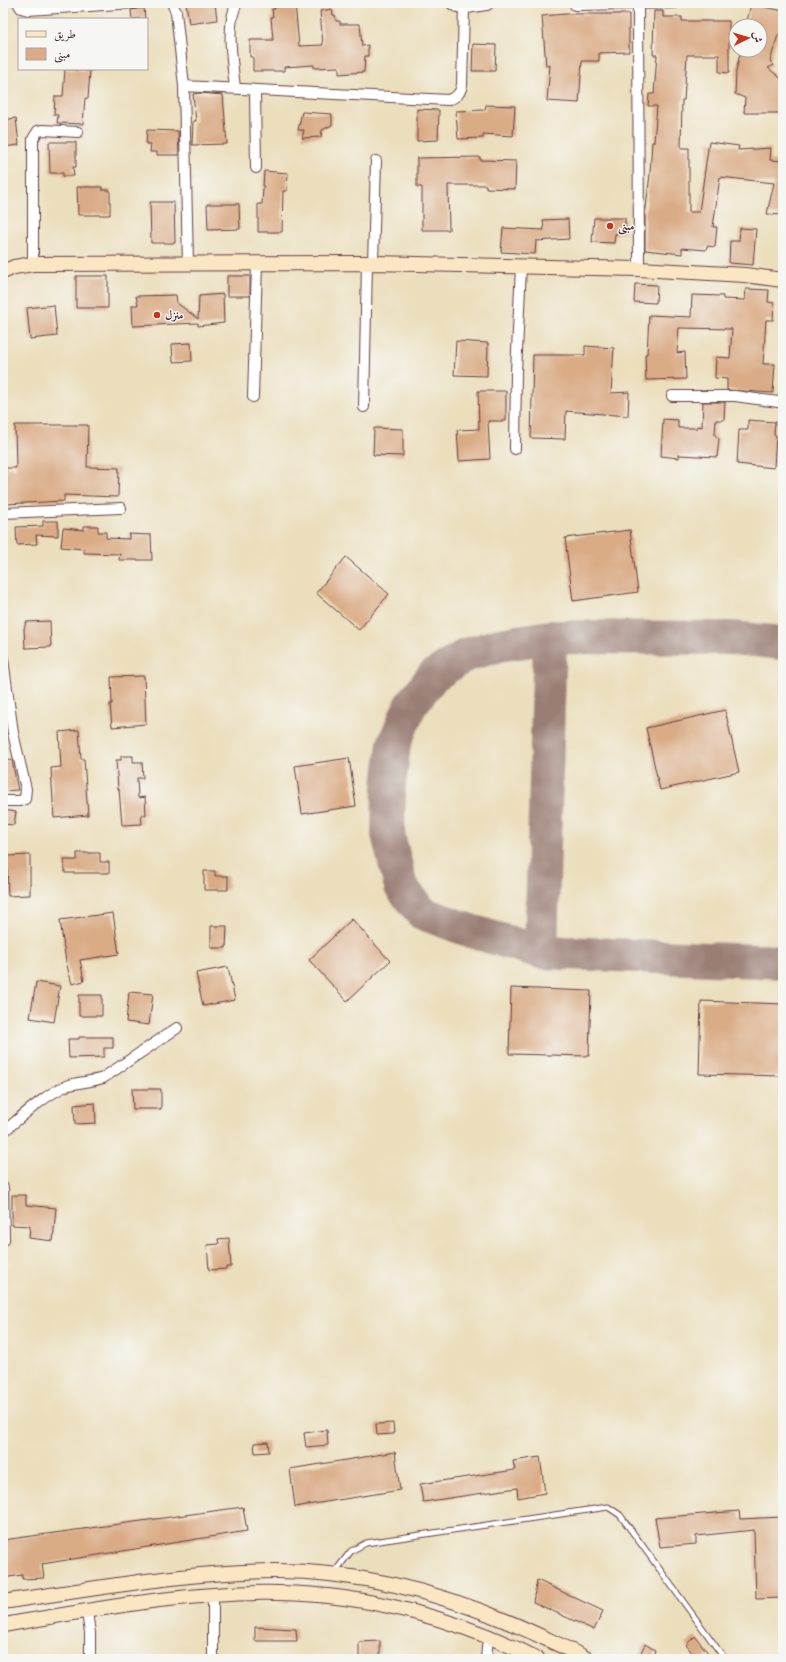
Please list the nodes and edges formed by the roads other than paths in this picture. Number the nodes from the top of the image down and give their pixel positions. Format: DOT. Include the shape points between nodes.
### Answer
graph roads {
  1 [pos="18,3"];
  2 [pos="134,3"];
  3 [pos="172,3"];
  4 [pos="238,3"];
  5 [pos="451,3"];
  6 [pos="489,3"];
  7 [pos="675,3"];
  8 [pos="638,4"];
  9 [pos="575,5"];
  10 [pos="464,8"];
  11 [pos="184,86"];
  12 [pos="235,89"];
  13 [pos="255,90"];
  14 [pos="78,132"];
  15 [pos="376,161"];
  16 [pos="256,168"];
  17 [pos="370,263"];
  18 [pos="33,264"];
  19 [pos="188,264"];
  20 [pos="257,264"];
  21 [pos="521,267"];
  22 [pos="639,269"];
  23 [pos="3,272"];
  24 [pos="783,280"];
  25 [pos="672,396"];
  26 [pos="253,397"];
  27 [pos="783,401"];
  28 [pos="364,407"];
  29 [pos="515,448"];
  30 [pos="121,508"];
  31 [pos="3,513"];
  32 [pos="3,659"];
  33 [pos="3,801"];
  34 [pos="177,1028"];
  35 [pos="3,1132"];
  36 [pos="3,1187"];
  37 [pos="4,1240"];
  38 [pos="332,1575"];
  39 [pos="212,1596"];
  40 [pos="3,1602"];
  41 [pos="87,1612"];
  42 [pos="3,1626"];
  43 [pos="488,1637"];
  44 [pos="90,1659"];
  45 [pos="213,1659"];
  46 [pos="486,1659"];
  47 [pos="538,1659"];
  48 [pos="587,1659"];
  49 [pos="725,1659"];
  1 -- 2 [label="street" via="21,8 28,10"];
  3 -- 11 [label="street" via="176,12"];
  4 -- 12 [label="street" via="231,26"];
  5 -- 10 [label="street"];
  6 -- 10 [label="street"];
  7 -- 8 [label="street"];
  8 -- 9 [label="street"];
  8 -- 22 [label="street"];
  10 -- 13 [label="street" via="462,85 456,97 448,100"];
  11 -- 12 [label="street"];
  11 -- 19 [label="street"];
  12 -- 13 [label="street"];
  13 -- 16 [label="street"];
  14 -- 18 [label="street" via="43,130 38,131 33,139"];
  15 -- 17 [label="street"];
  17 -- 20 [label="main road"];
  17 -- 21 [label="main road"];
  17 -- 28 [label="street"];
  18 -- 19 [label="main road"];
  18 -- 23 [label="main road"];
  19 -- 20 [label="main road"];
  20 -- 26 [label="street"];
  21 -- 22 [label="main road"];
  21 -- 29 [label="street"];
  22 -- 24 [label="main road" via="745,275"];
  25 -- 27 [label="street" via="713,395"];
  30 -- 31 [label="street"];
  32 -- 33 [label="street" via="12,732 26,789 25,799"];
  34 -- 35 [label="street" via="103,1078 76,1083 57,1091"];
  36 -- 37 [label="street"];
  38 -- 40 [label="main road" via="277,1571 217,1574 143,1581"];
  38 -- 48 [label="main road" via="394,1584 442,1598 505,1620"];
  38 -- 49 [label="lane" via="351,1551 366,1543 608,1507 620,1515"];
  39 -- 41 [label="main road" via="143,1602"];
  39 -- 43 [label="main road" via="308,1594 386,1605"];
  39 -- 45 [label="street"];
  41 -- 42 [label="main road"];
  41 -- 44 [label="street"];
  43 -- 46 [label="street"];
  43 -- 47 [label="main road"];
}
